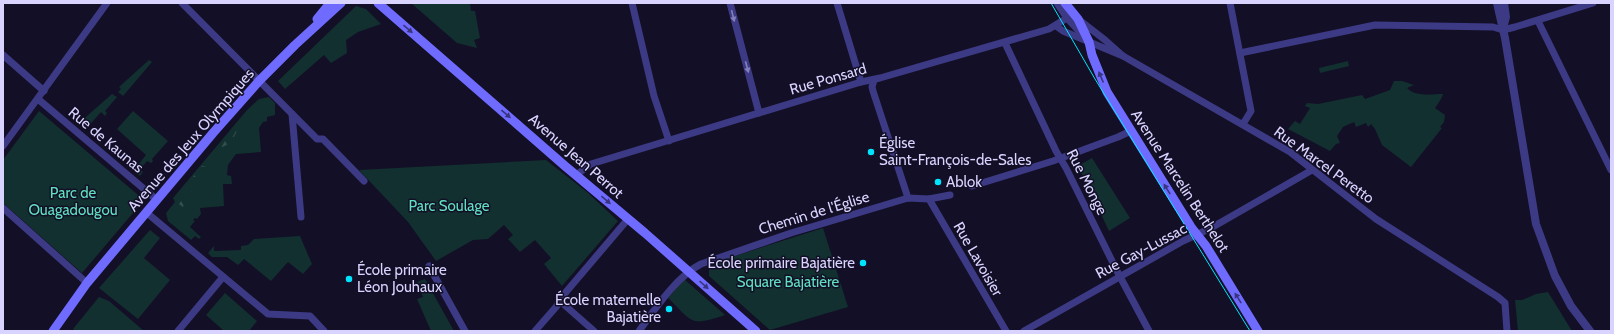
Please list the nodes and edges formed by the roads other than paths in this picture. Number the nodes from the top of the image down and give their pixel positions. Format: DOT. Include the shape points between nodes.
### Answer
graph roads {
  1 [pos="107,3"];
  2 [pos="182,3"];
  3 [pos="330,3"];
  4 [pos="342,3"];
  5 [pos="378,3"];
  6 [pos="632,3"];
  7 [pos="730,3"];
  8 [pos="837,3"];
  9 [pos="1057,3"];
  10 [pos="1065,3"];
  11 [pos="1230,3"];
  12 [pos="1496,3"];
  13 [pos="1504,3"];
  14 [pos="1593,3"];
  15 [pos="1067,18"];
  16 [pos="1078,19"];
  17 [pos="1538,21"];
  18 [pos="1056,26"];
  19 [pos="1503,30"];
  20 [pos="1089,42"];
  21 [pos="1005,43"];
  22 [pos="295,45"];
  23 [pos="1240,52"];
  24 [pos="3,55"];
  25 [pos="1123,56"];
  26 [pos="874,80"];
  27 [pos="259,81"];
  28 [pos="861,82"];
  29 [pos="44,91"];
  30 [pos="38,99"];
  31 [pos="758,113"];
  32 [pos="292,114"];
  33 [pos="1243,124"];
  34 [pos="1131,131"];
  35 [pos="669,141"];
  36 [pos="3,146"];
  37 [pos="1061,159"];
  38 [pos="1312,170"];
  39 [pos="1611,170"];
  40 [pos="576,175"];
  41 [pos="364,181"];
  42 [pos="972,186"];
  43 [pos="950,195"];
  44 [pos="908,198"];
  45 [pos="929,199"];
  46 [pos="157,200"];
  47 [pos="3,208"];
  48 [pos="147,213"];
  49 [pos="300,217"];
  50 [pos="628,220"];
  51 [pos="1198,235"];
  52 [pos="429,266"];
  53 [pos="689,272"];
  54 [pos="223,277"];
  55 [pos="1120,277"];
  56 [pos="87,283"];
  57 [pos="560,301"];
  58 [pos="537,330"];
  59 [pos="53,331"];
  60 [pos="178,331"];
  61 [pos="324,331"];
  62 [pos="465,331"];
  63 [pos="594,331"];
  64 [pos="639,331"];
  65 [pos="756,331"];
  66 [pos="1006,331"];
  67 [pos="1024,331"];
  68 [pos="1149,331"];
  69 [pos="1258,331"];
  70 [pos="1507,331"];
  71 [pos="1590,331"];
  1 -- 29 [label="street"];
  2 -- 27 [label="street"];
  3 -- 22 [label="main road, Avenue des Jeux Olympiques"];
  4 -- 22 [label="main road, Avenue des Jeux Olympiques"];
  5 -- 40 [label="main road, Avenue Jean Perrot, one-way"];
  6 -- 35 [label="street" via="654,96"];
  7 -- 31 [label="street, one-way"];
  8 -- 28 [label="street"];
  9 -- 15 [label="street, Avenue Marcelin Berthelot"];
  10 -- 16 [label="main road, Avenue Marcelin Berthelot"];
  11 -- 23 [label="street"];
  12 -- 19 [label="street"];
  13 -- 19 [label="street" via="1506,17"];
  14 -- 17 [label="street"];
  15 -- 16 [label="street"];
  15 -- 18 [label="street"];
  15 -- 20 [label="street, Avenue Marcelin Berthelot"];
  16 -- 20 [label="main road, Avenue Marcelin Berthelot"];
  16 -- 25 [label="street, Rue Marcel Peretto"];
  17 -- 19 [label="street"];
  17 -- 39 [label="street"];
  18 -- 20 [label="street"];
  18 -- 21 [label="street, Rue Ponsard"];
  19 -- 23 [label="street" via="1493,27 1375,25"];
  19 -- 71 [label="street" via="1536,224 1555,276"];
  20 -- 25 [label="street, Rue Marcel Peretto"];
  34 -- 20 [label="main road, Avenue Marcelin Berthelot, one-way" via="1107,92"];
  21 -- 26 [label="street, Rue Ponsard"];
  21 -- 37 [label="street, Rue Monge"];
  22 -- 27 [label="main road, Avenue des Jeux Olympiques"];
  23 -- 33 [label="street" via="1251,111"];
  24 -- 29 [label="street"];
  25 -- 33 [label="street, Rue Marcel Peretto"];
  26 -- 28 [label="street, Rue Ponsard"];
  26 -- 44 [label="street" via="873,91"];
  27 -- 32 [label="street"];
  27 -- 46 [label="main road, Avenue des Jeux Olympiques"];
  28 -- 31 [label="street, Rue Ponsard"];
  29 -- 30 [label="street"];
  30 -- 36 [label="street"];
  30 -- 46 [label="street, Rue de Kaunas"];
  31 -- 35 [label="street, Rue Ponsard"];
  32 -- 41 [label="street" via="318,139 323,139"];
  32 -- 49 [label="street"];
  33 -- 38 [label="street, Rue Marcel Peretto" via="1290,152"];
  34 -- 37 [label="street"];
  51 -- 34 [label="main road, Avenue Marcelin Berthelot, one-way"];
  35 -- 40 [label="street, Rue Ponsard" via="591,164"];
  37 -- 42 [label="street"];
  37 -- 55 [label="street, Rue Monge"];
  38 -- 51 [label="street, Rue Gay-Lussac"];
  38 -- 70 [label="street, Rue Marcel Peretto" via="1376,219 1498,298 1505,304"];
  40 -- 50 [label="main road, Avenue Jean Perrot, one-way"];
  43 -- 45 [label="street, Chemin de l'Église"];
  44 -- 45 [label="street, Chemin de l'Église"];
  44 -- 53 [label="street, Chemin de l'Église" via="791,232 701,264"];
  45 -- 66 [label="street, Rue Lavoisier"];
  46 -- 48 [label="main road, Avenue des Jeux Olympiques"];
  47 -- 56 [label="street"];
  48 -- 54 [label="street"];
  48 -- 56 [label="main road, Avenue des Jeux Olympiques"];
  50 -- 53 [label="main road, Avenue Jean Perrot"];
  50 -- 57 [label="street"];
  51 -- 55 [label="street, Rue Gay-Lussac"];
  69 -- 51 [label="main road, Avenue Marcelin Berthelot, one-way"];
  52 -- 62 [label="street"];
  53 -- 64 [label="street, Chemin de l'Église" via="674,286"];
  53 -- 65 [label="main road, Avenue Jean Perrot, one-way"];
  54 -- 60 [label="street"];
  54 -- 61 [label="street" via="268,314 310,316"];
  55 -- 67 [label="street, Rue Gay-Lussac"];
  55 -- 68 [label="street, Rue Monge"];
  56 -- 59 [label="main road, Avenue des Jeux Olympiques"];
  57 -- 58 [label="street"];
  57 -- 63 [label="street"];
}
